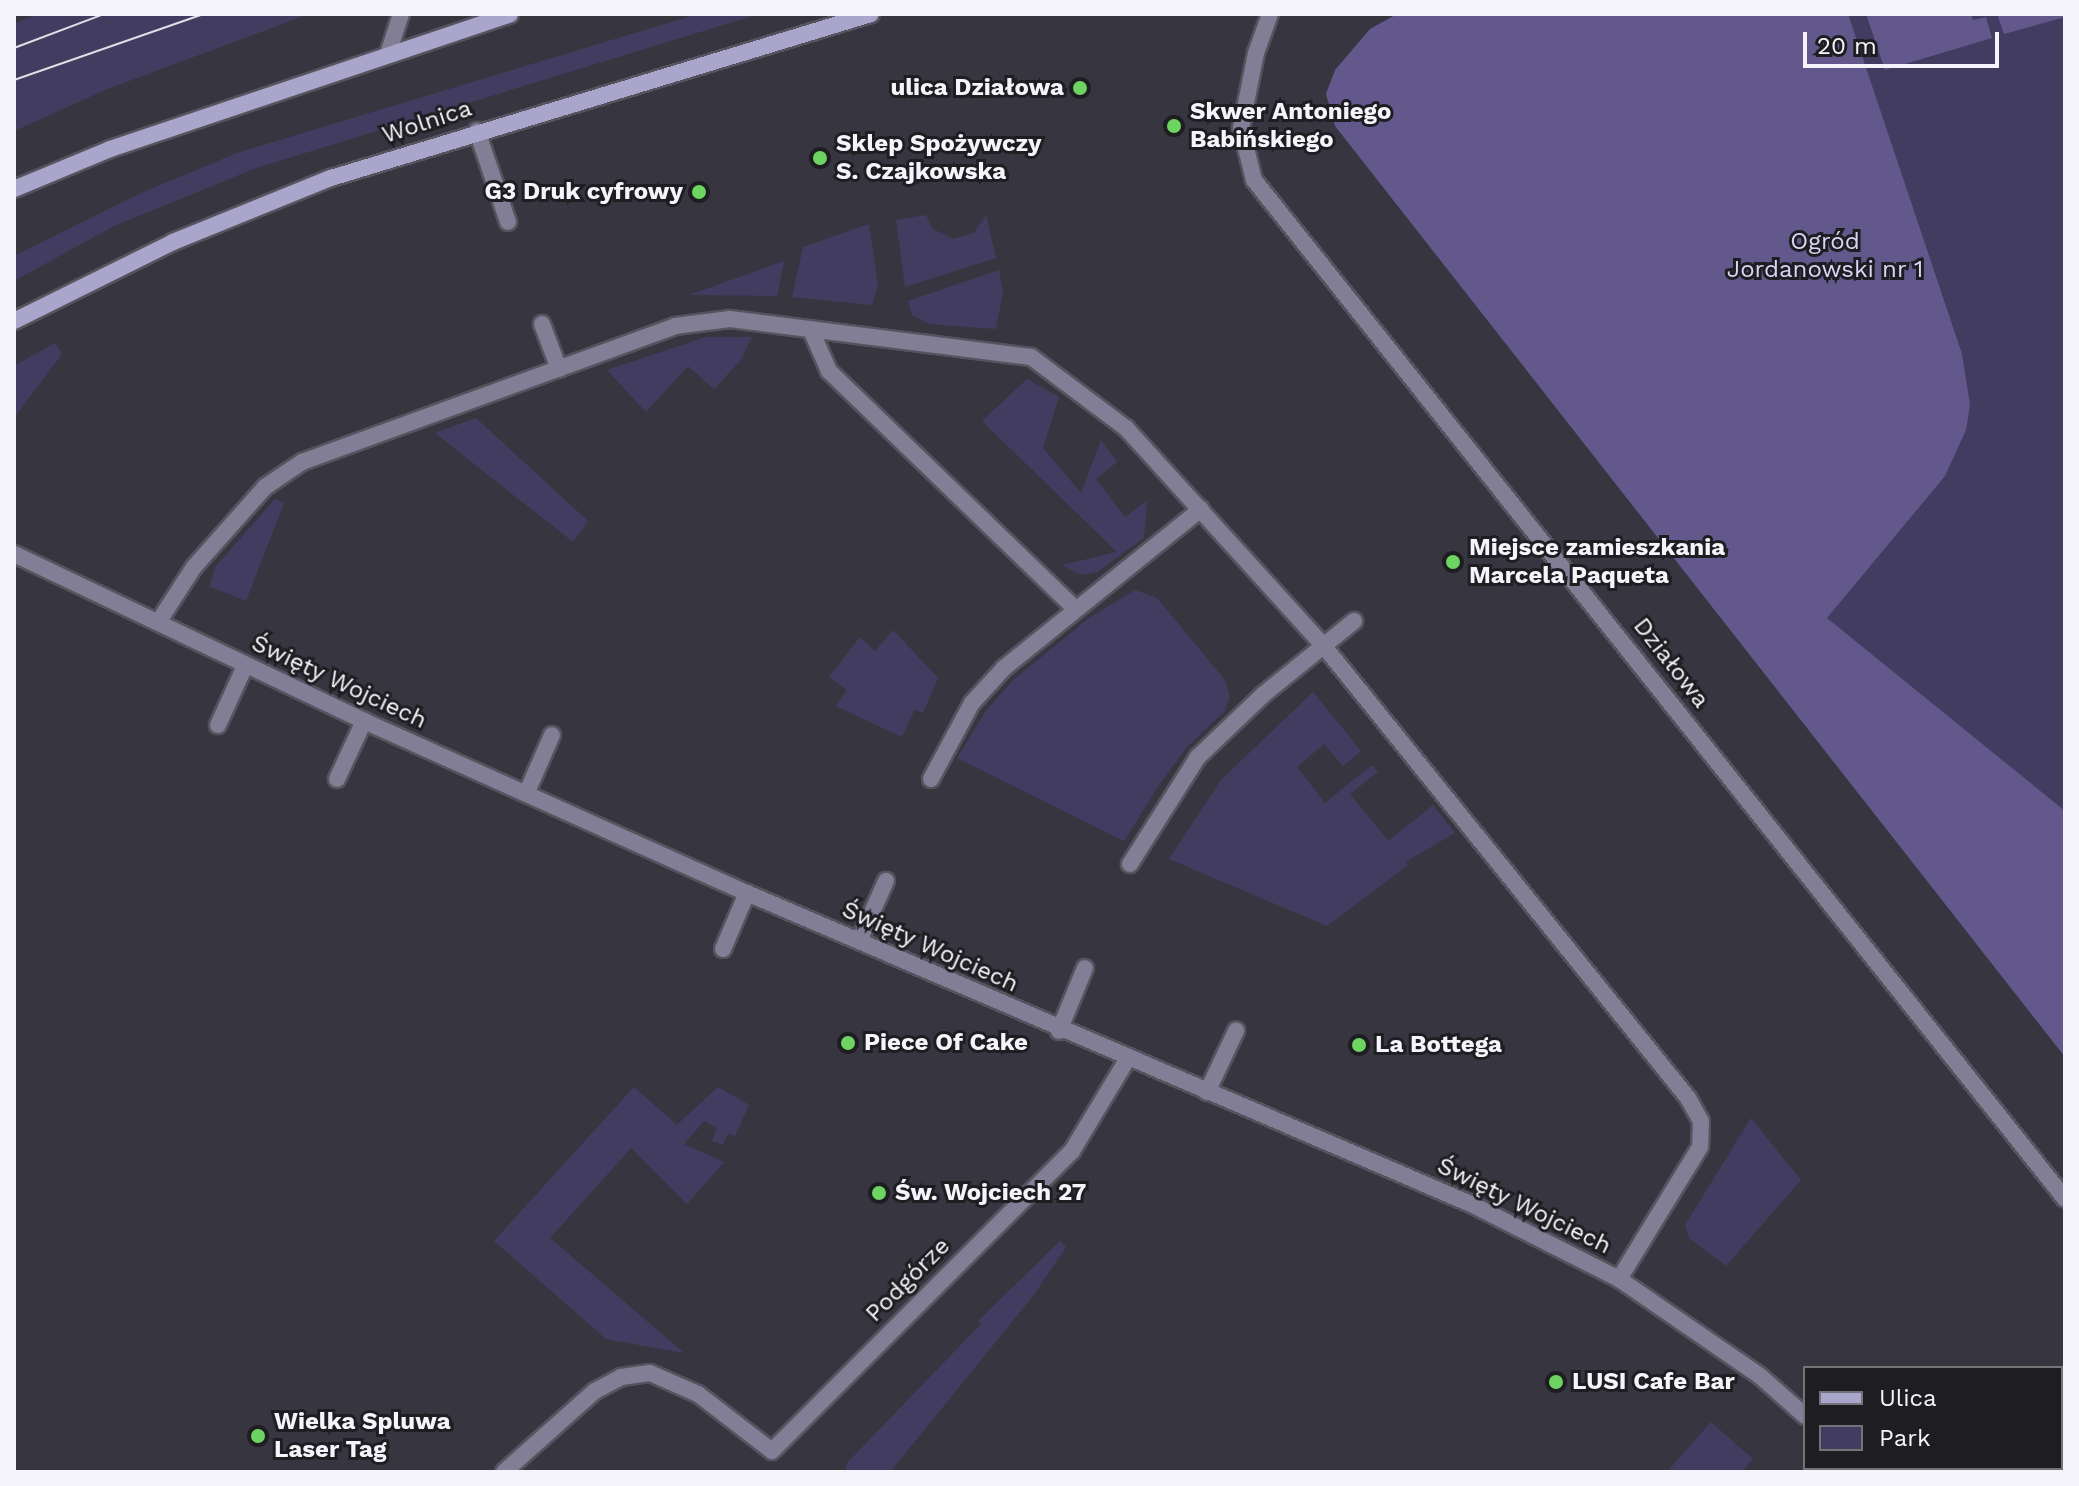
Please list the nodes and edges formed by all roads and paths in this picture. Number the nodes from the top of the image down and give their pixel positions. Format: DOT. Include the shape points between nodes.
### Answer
graph roads {
  1 [pos="401,14"];
  2 [pos="510,14"];
  3 [pos="871,14"];
  4 [pos="1270,14"];
  5 [pos="389,51"];
  6 [pos="477,131"];
  7 [pos="14,189"];
  8 [pos="508,222"];
  9 [pos="14,321"];
  10 [pos="542,324"];
  11 [pos="811,330"];
  12 [pos="559,369"];
  13 [pos="1201,509"];
  14 [pos="14,554"];
  15 [pos="1073,607"];
  16 [pos="159,621"];
  17 [pos="1354,621"];
  18 [pos="1323,645"];
  19 [pos="245,666"];
  20 [pos="364,721"];
  21 [pos="218,725"];
  22 [pos="552,735"];
  23 [pos="337,779"];
  24 [pos="931,779"];
  25 [pos="527,792"];
  26 [pos="1130,864"];
  27 [pos="886,881"];
  28 [pos="747,893"];
  29 [pos="859,941"];
  30 [pos="723,949"];
  31 [pos="1085,968"];
  32 [pos="1059,1031"];
  33 [pos="1236,1031"];
  34 [pos="1127,1060"];
  35 [pos="1207,1092"];
  36 [pos="2065,1199"];
  37 [pos="1619,1279"];
  38 [pos="1803,1414"];
  39 [pos="504,1472"];
  1 -- 5 [label="street"];
  2 -- 5 [label="street"];
  3 -- 6 [label="street, Wolnica"];
  4 -- 36 [label="street, Działowa" via="1241,128 1254,180"];
  5 -- 7 [label="street" via="110,149"];
  6 -- 8 [label="street"];
  6 -- 9 [label="street, Wolnica" via="331,178 173,242"];
  10 -- 12 [label="street"];
  11 -- 12 [label="street" via="730,319 675,326"];
  11 -- 13 [label="street" via="1031,357 1126,428"];
  11 -- 15 [label="street" via="829,371"];
  12 -- 16 [label="street" via="302,462 265,487 194,567"];
  13 -- 15 [label="street"];
  13 -- 18 [label="street"];
  14 -- 16 [label="street, Święty Wojciech"];
  15 -- 24 [label="street" via="972,703"];
  16 -- 19 [label="street, Święty Wojciech"];
  17 -- 18 [label="street"];
  18 -- 26 [label="street" via="1198,757"];
  18 -- 37 [label="street" via="1688,1098 1701,1121 1700,1147"];
  19 -- 20 [label="street, Święty Wojciech"];
  19 -- 21 [label="street"];
  20 -- 23 [label="street"];
  20 -- 25 [label="street, Święty Wojciech"];
  22 -- 25 [label="street"];
  25 -- 28 [label="street, Święty Wojciech"];
  27 -- 29 [label="street"];
  28 -- 29 [label="street, Święty Wojciech"];
  28 -- 30 [label="street"];
  29 -- 32 [label="street, Święty Wojciech"];
  31 -- 32 [label="street"];
  32 -- 34 [label="street, Święty Wojciech"];
  33 -- 35 [label="street"];
  34 -- 35 [label="street, Święty Wojciech"];
  34 -- 39 [label="street, Podgórze" via="1072,1151 772,1451 698,1394 650,1373 621,1377 595,1391"];
  35 -- 37 [label="street, Święty Wojciech" via="1471,1204"];
  37 -- 38 [label="street, Święty Wojciech" via="1760,1376"];
}
